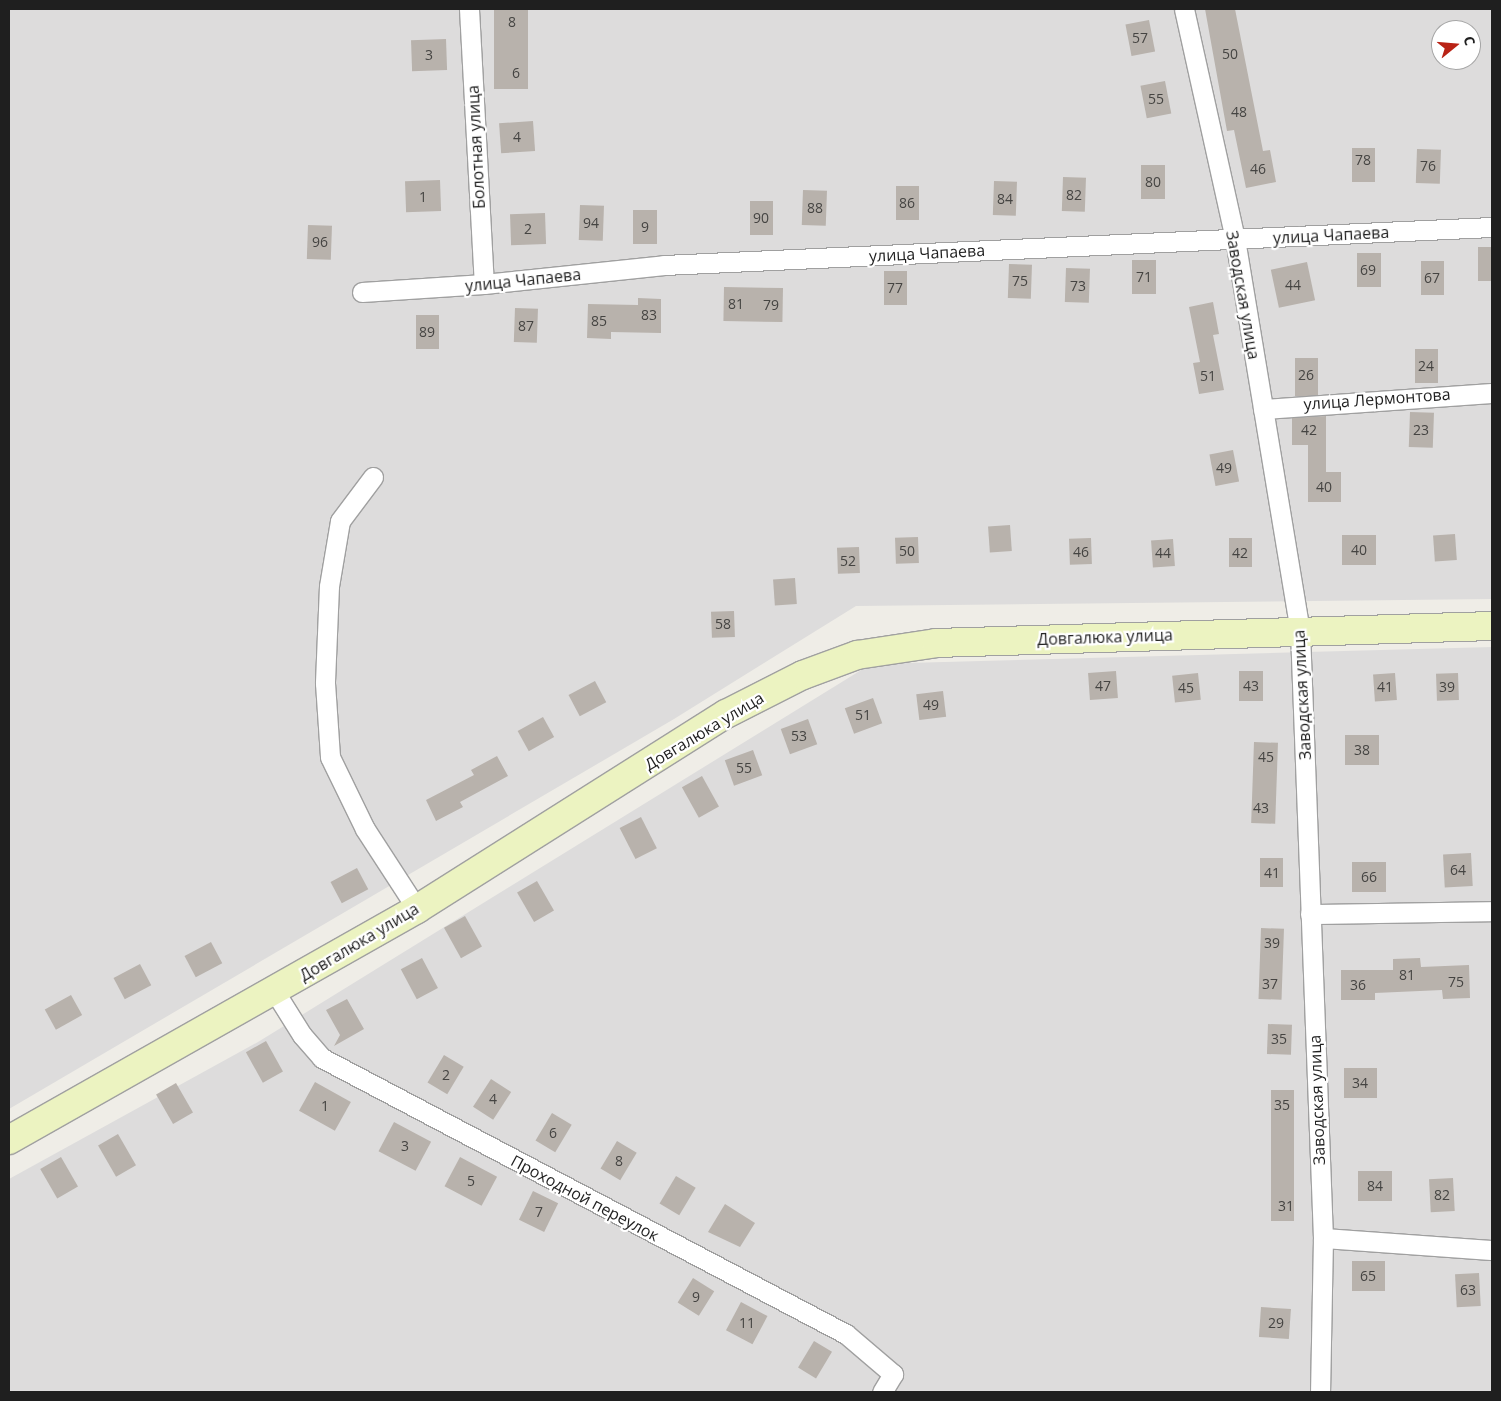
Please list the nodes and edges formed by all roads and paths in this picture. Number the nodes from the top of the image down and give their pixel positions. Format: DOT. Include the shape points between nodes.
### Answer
graph roads {
  1 [pos="469,9"];
  2 [pos="1184,9"];
  3 [pos="1492,227"];
  4 [pos="1234,239"];
  5 [pos="484,284"];
  6 [pos="362,292"];
  7 [pos="1492,393"];
  8 [pos="1263,409"];
  9 [pos="373,477"];
  10 [pos="1492,626"];
  11 [pos="1300,631"];
  12 [pos="417,909"];
  13 [pos="1492,912"];
  14 [pos="1310,914"];
  15 [pos="275,992"];
  16 [pos="9,1140"];
  17 [pos="1323,1238"];
  18 [pos="1492,1250"];
  19 [pos="882,1392"];
  20 [pos="1320,1392"];
  1 -- 5 [label="street, Болотная улица"];
  2 -- 4 [label="street, Заводская улица"];
  3 -- 4 [label="street, улица Чапаева"];
  4 -- 5 [label="street, улица Чапаева" via="664,265"];
  4 -- 8 [label="street, Заводская улица"];
  5 -- 6 [label="street, улица Чапаева"];
  7 -- 8 [label="street, улица Лермонтова"];
  8 -- 11 [label="street, Заводская улица"];
  9 -- 12 [label="street" via="340,521 329,586 325,683 330,757 366,828"];
  10 -- 11 [label="street, Довгалюка улица"];
  11 -- 12 [label="street, Довгалюка улица" via="936,643 857,655 803,675 726,714"];
  11 -- 14 [label="street, Заводская улица"];
  12 -- 15 [label="street, Довгалюка улица"];
  13 -- 14 [label="street"];
  14 -- 17 [label="street, Заводская улица"];
  15 -- 16 [label="street, Довгалюка улица"];
  15 -- 19 [label="street, Проходной переулок" via="302,1035 322,1058 846,1334 893,1374"];
  17 -- 18 [label="street"];
  17 -- 20 [label="street, Заводская улица"];
}
